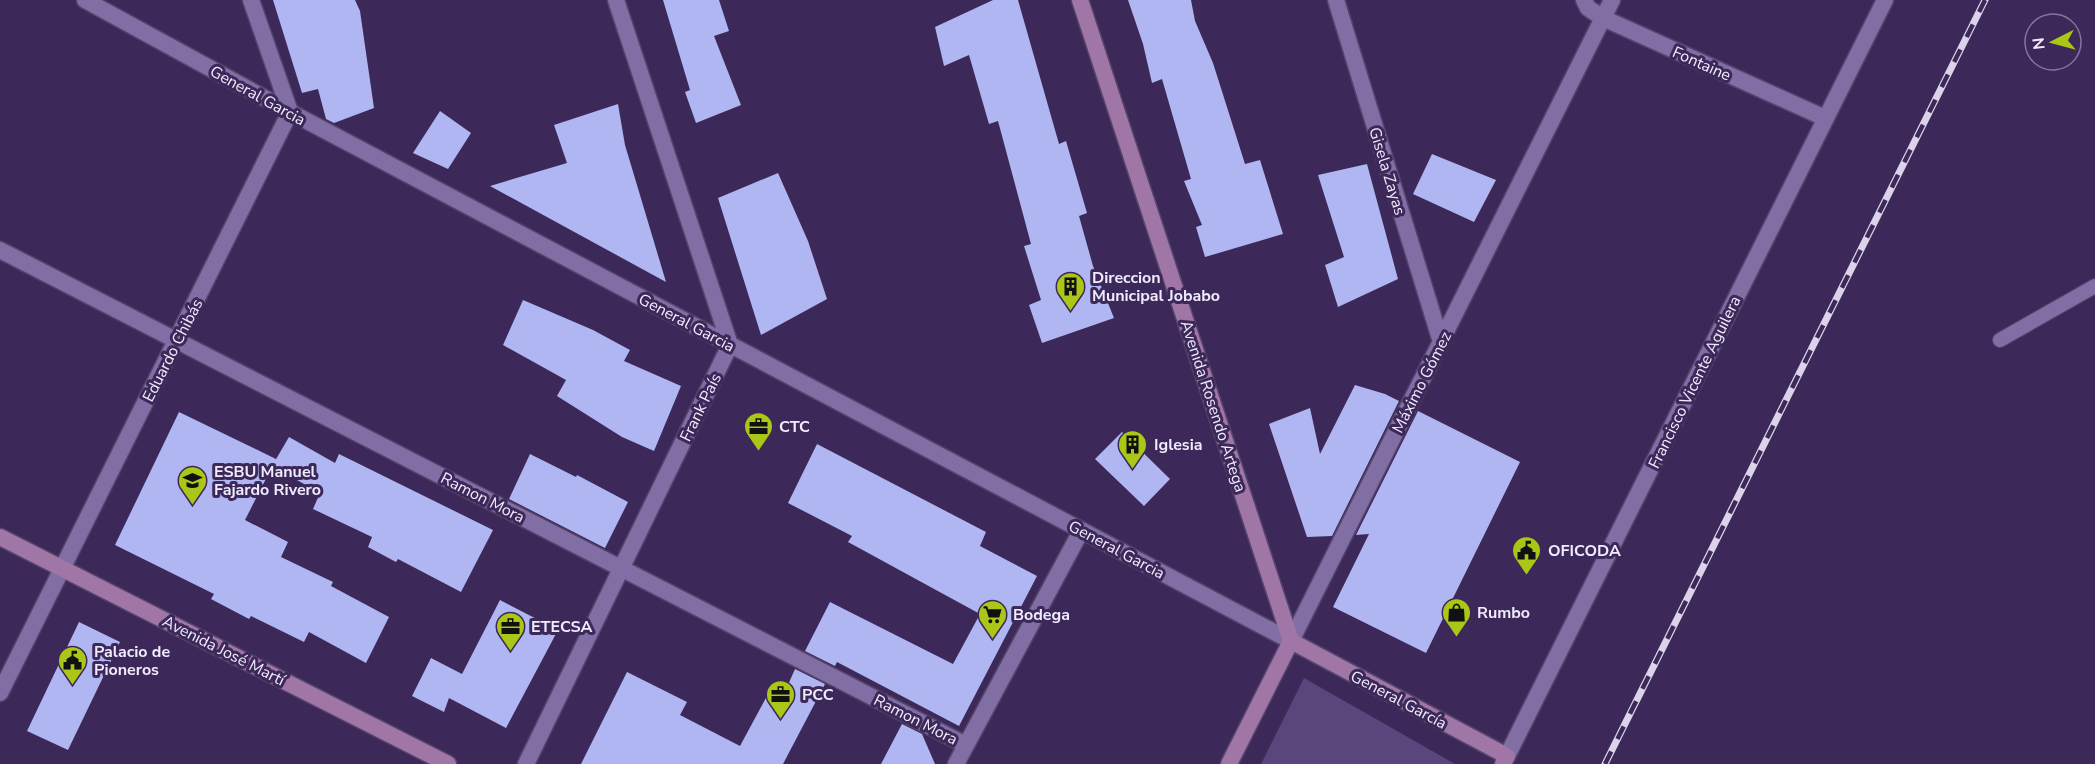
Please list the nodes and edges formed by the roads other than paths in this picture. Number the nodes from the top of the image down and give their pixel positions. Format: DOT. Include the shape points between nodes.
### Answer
graph roads {
  1 [pos="85,0"];
  2 [pos="250,0"];
  3 [pos="615,0"];
  4 [pos="1080,0"];
  5 [pos="1336,0"];
  6 [pos="1584,0"];
  7 [pos="1612,0"];
  8 [pos="1885,0"];
  9 [pos="1603,18"];
  10 [pos="290,112"];
  11 [pos="1825,118"];
  12 [pos="0,250"];
  13 [pos="2095,286"];
  14 [pos="176,340"];
  15 [pos="2000,340"];
  16 [pos="1441,342"];
  17 [pos="730,345"];
  18 [pos="1082,531"];
  19 [pos="0,537"];
  20 [pos="62,568"];
  21 [pos="621,568"];
  22 [pos="1291,641"];
  23 [pos="0,693"];
  24 [pos="966,745"];
  25 [pos="1505,760"];
  26 [pos="448,764"];
  27 [pos="526,764"];
  28 [pos="956,764"];
  29 [pos="1229,764"];
  1 -- 10 [label="street, General Garcia"];
  2 -- 10 [label="street"];
  3 -- 17 [label="street"];
  4 -- 22 [label="main road, Avenida Rosendo Artega"];
  5 -- 16 [label="street, Gisela Zayas"];
  6 -- 9 [label="street, Fontaine" via="1588,8"];
  7 -- 9 [label="street, Máximo Gómez"];
  8 -- 11 [label="street, Francisco Vicente Aguilera"];
  9 -- 11 [label="street, Fontaine"];
  9 -- 16 [label="street, Máximo Gómez"];
  10 -- 14 [label="street, Eduardo Chibás"];
  10 -- 17 [label="street, General Garcia"];
  11 -- 25 [label="street, Francisco Vicente Aguilera"];
  12 -- 14 [label="street, Ramon Mora"];
  13 -- 15 [label="lane"];
  14 -- 20 [label="street, Eduardo Chibás"];
  14 -- 21 [label="street, Ramon Mora"];
  16 -- 22 [label="street, Máximo Gómez"];
  17 -- 18 [label="street, General Garcia"];
  17 -- 21 [label="street, Frank País"];
  18 -- 22 [label="street, General Garcia"];
  18 -- 24 [label="street"];
  19 -- 20 [label="main road, Avenida José Martí"];
  20 -- 23 [label="street, Eduardo Chibás"];
  20 -- 26 [label="main road, Avenida José Martí"];
  21 -- 24 [label="street, Ramon Mora"];
  21 -- 27 [label="street, Frank País"];
  22 -- 25 [label="main road, General García"];
  22 -- 29 [label="main road, Máximo Gómez"];
  24 -- 28 [label="street"];
}
